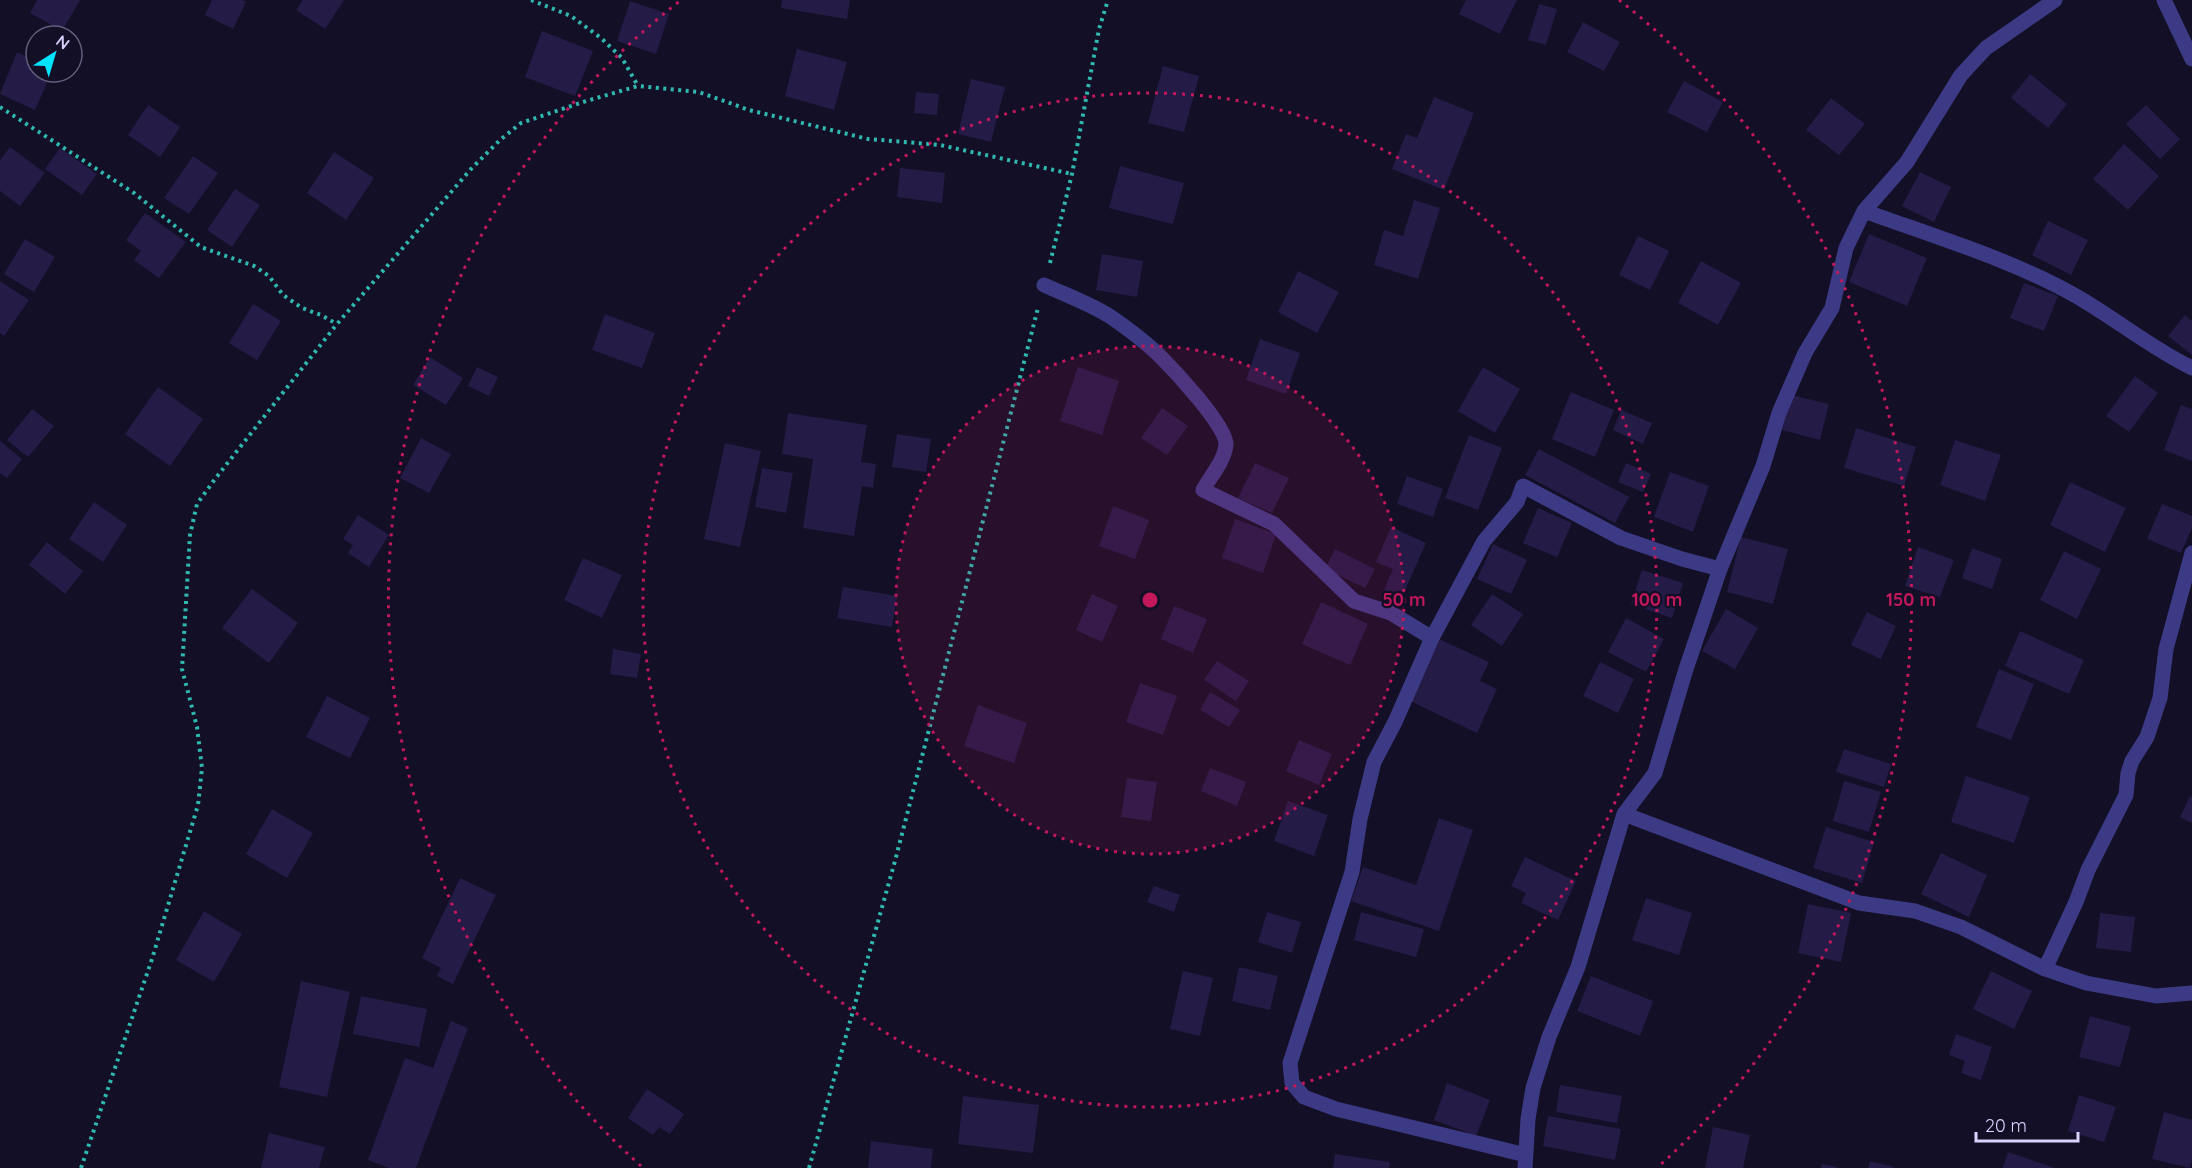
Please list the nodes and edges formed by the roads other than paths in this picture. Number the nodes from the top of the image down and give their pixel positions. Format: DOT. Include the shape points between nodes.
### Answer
graph roads {
  1 [pos="2055,0"];
  2 [pos="2163,0"];
  3 [pos="2192,59"];
  4 [pos="1864,211"];
  5 [pos="1044,285"];
  6 [pos="2192,368"];
  7 [pos="2192,553"];
  8 [pos="1720,569"];
  9 [pos="1432,638"];
  10 [pos="1624,814"];
  11 [pos="2045,969"];
  12 [pos="2192,993"];
  13 [pos="1526,1162"];
  1 -- 4 [label="street" via="1986,48 1961,75 1907,162"];
  2 -- 3 [label="street"];
  4 -- 6 [label="street" via="2009,264 2076,295 2168,357"];
  4 -- 8 [label="street" via="1846,248 1832,308 1805,353 1779,412 1763,466"];
  5 -- 9 [label="street" via="1108,315 1128,329 1191,390 1219,426 1226,442 1222,460 1203,490 1274,524 1354,601 1391,613"];
  7 -- 11 [label="street" via="2166,649 2160,698 2147,737 2128,772 2126,795"];
  8 -- 9 [label="street" via="1621,538 1523,486 1517,502 1484,542"];
  8 -- 10 [label="street" via="1655,773"];
  9 -- 13 [label="street" via="1374,762 1352,872 1290,1063 1292,1083 1304,1097 1336,1109"];
  10 -- 11 [label="street" via="1859,903 1915,911 1961,927"];
  10 -- 13 [label="street" via="1578,967 1533,1088"];
  11 -- 12 [label="street" via="2086,983 2156,996"];
}
